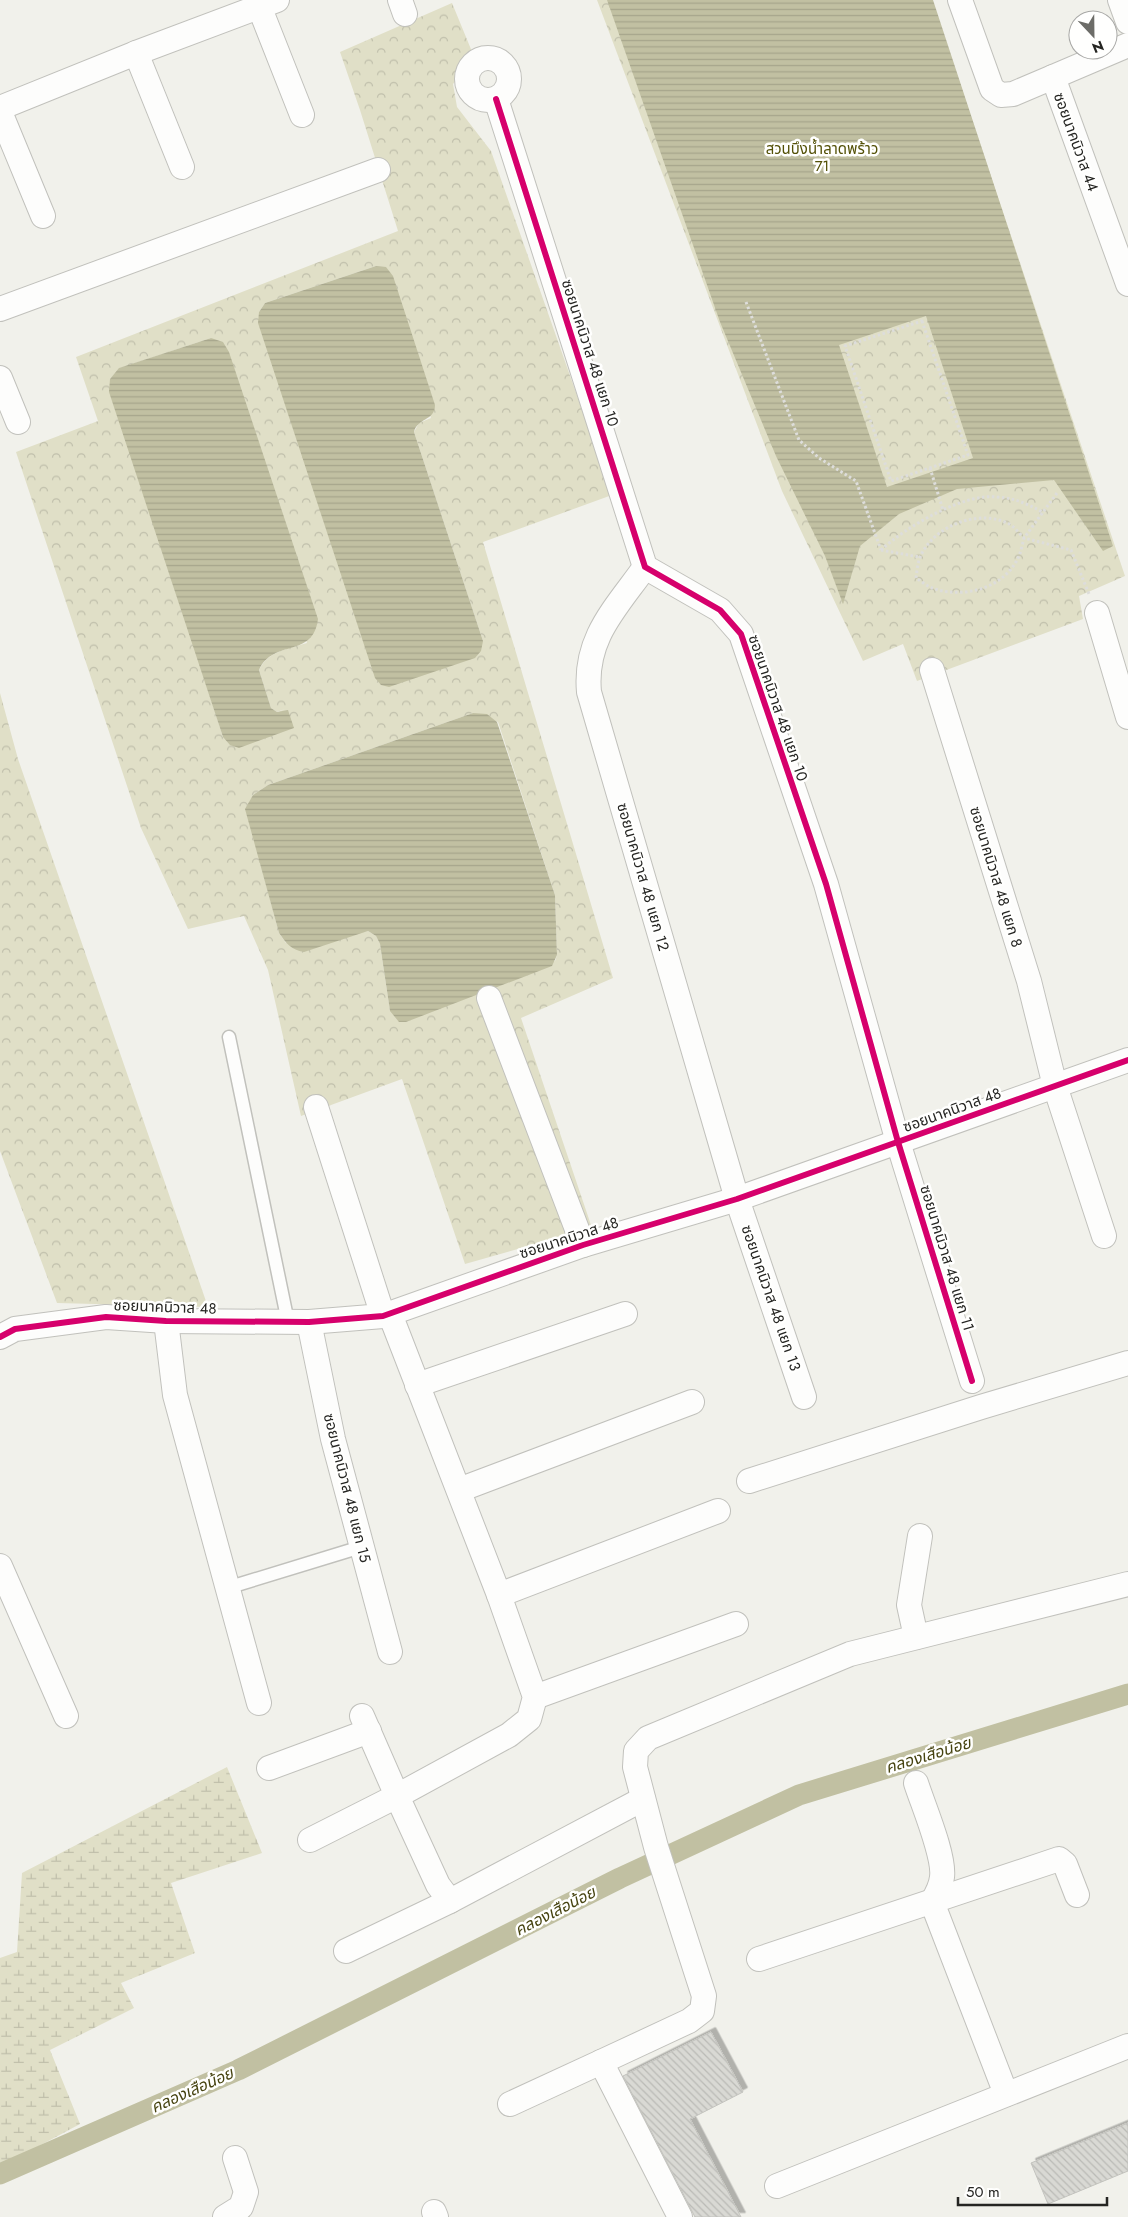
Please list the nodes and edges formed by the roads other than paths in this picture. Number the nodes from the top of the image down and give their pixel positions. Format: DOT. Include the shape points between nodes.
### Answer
graph roads {
  1 [pos="960,0"];
  2 [pos="1120,0"];
  3 [pos="268,3"];
  4 [pos="1128,22"];
  5 [pos="1128,45"];
  6 [pos="136,53"];
  7 [pos="1053,77"];
  8 [pos="496,99"];
  9 [pos="0,110"];
  10 [pos="302,115"];
  11 [pos="182,167"];
  12 [pos="378,170"];
  13 [pos="43,216"];
  14 [pos="1128,284"];
  15 [pos="0,309"];
  16 [pos="0,378"];
  17 [pos="18,422"];
  18 [pos="645,567"];
  19 [pos="1097,613"];
  20 [pos="932,670"];
  21 [pos="1128,717"];
  22 [pos="489,998"];
  23 [pos="229,1038"];
  24 [pos="1128,1060"];
  25 [pos="1055,1086"];
  26 [pos="316,1107"];
  27 [pos="898,1142"];
  28 [pos="738,1199"];
  29 [pos="1104,1236"];
  30 [pos="583,1245"];
  31 [pos="625,1314"];
  32 [pos="386,1315"];
  33 [pos="166,1320"];
  34 [pos="298,1322"];
  35 [pos="0,1337"];
  36 [pos="1128,1363"];
  37 [pos="972,1381"];
  38 [pos="417,1385"];
  39 [pos="804,1397"];
  40 [pos="692,1402"];
  41 [pos="750,1481"];
  42 [pos="459,1490"];
  43 [pos="718,1511"];
  44 [pos="920,1536"];
  45 [pos="361,1547"];
  46 [pos="0,1566"];
  47 [pos="1128,1584"];
  48 [pos="227,1588"];
  49 [pos="499,1595"];
  50 [pos="736,1624"];
  51 [pos="916,1636"];
  52 [pos="390,1652"];
  53 [pos="535,1697"];
  54 [pos="259,1703"];
  55 [pos="66,1716"];
  56 [pos="269,1768"];
  57 [pos="916,1783"];
  58 [pos="397,1796"];
  59 [pos="643,1799"];
  60 [pos="310,1840"];
  61 [pos="1077,1895"];
  62 [pos="450,1901"];
  63 [pos="932,1902"];
  64 [pos="346,1951"];
  65 [pos="759,1959"];
  66 [pos="1128,2046"];
  67 [pos="601,2062"];
  68 [pos="1006,2094"];
  69 [pos="510,2104"];
  70 [pos="235,2158"];
  71 [pos="777,2186"];
  72 [pos="227,2217"];
  73 [pos="680,2217"];
  1 -- 7 [label="street" via="992,89 1002,95 1013,94"];
  2 -- 4 [label="street"];
  3 -- 6 [label="street"];
  3 -- 10 [label="street"];
  5 -- 7 [label="street, ซอยนาคนิวาส 44"];
  6 -- 9 [label="street"];
  6 -- 11 [label="street"];
  7 -- 14 [label="street, ซอยนาคนิวาส 44"];
  8 -- 18 [label="street, ซอยนาคนิวาส 48 แยก 10"];
  9 -- 13 [label="street"];
  12 -- 15 [label="street"];
  16 -- 17 [label="street"];
  18 -- 27 [label="street, ซอยนาคนิวาส 48 แยก 10" via="720,610 741,634 826,884"];
  18 -- 28 [label="street, ซอยนาคนิวาส 48 แยก 12" via="593,644 587,672 589,692"];
  19 -- 21 [label="street"];
  20 -- 25 [label="street, ซอยนาคนิวาส 48 แยก 8" via="1029,981"];
  22 -- 30 [label="street"];
  23 -- 34 [label="lane"];
  24 -- 25 [label="street, ซอยนาคนิวาส 48"];
  25 -- 27 [label="street, ซอยนาคนิวาส 48"];
  25 -- 29 [label="street, ซอยนาคนิวาส 48 แยก 8"];
  26 -- 32 [label="street"];
  27 -- 28 [label="street, ซอยนาคนิวาส 48"];
  27 -- 37 [label="street, ซอยนาคนิวาส 48 แยก 11"];
  28 -- 30 [label="street, ซอยนาคนิวาส 48"];
  28 -- 39 [label="street, ซอยนาคนิวาส 48 แยก 13"];
  30 -- 32 [label="street, ซอยนาคนิวาส 48"];
  31 -- 38 [label="street"];
  32 -- 34 [label="street, ซอยนาคนิวาส 48"];
  32 -- 38 [label="street"];
  33 -- 34 [label="street, ซอยนาคนิวาส 48"];
  33 -- 35 [label="street, ซอยนาคนิวาส 48" via="106,1317 15,1329"];
  33 -- 48 [label="street" via="176,1395"];
  34 -- 45 [label="street, ซอยนาคนิวาส 48 แยก 15"];
  36 -- 41 [label="street"];
  38 -- 42 [label="street"];
  40 -- 42 [label="street"];
  42 -- 49 [label="street"];
  43 -- 49 [label="street"];
  44 -- 51 [label="street" via="909,1605"];
  45 -- 48 [label="lane"];
  45 -- 52 [label="street, ซอยนาคนิวาส 48 แยก 15"];
  46 -- 55 [label="street"];
  47 -- 51 [label="street"];
  48 -- 54 [label="street"];
  49 -- 53 [label="street"];
  50 -- 53 [label="street"];
  51 -- 59 [label="street" via="850,1654 648,1738 636,1751 635,1767"];
  53 -- 58 [label="street" via="530,1719 509,1735"];
  56 -- 58 [label="street" via="366,1723"];
  57 -- 63 [label="street" via="943,1875 940,1889"];
  58 -- 60 [label="street"];
  58 -- 62 [label="street" via="438,1885"];
  59 -- 62 [label="street"];
  59 -- 67 [label="street" via="704,1996 702,2011 689,2021"];
  61 -- 63 [label="street" via="1065,1864 1059,1859"];
  62 -- 64 [label="street"];
  63 -- 65 [label="street"];
  63 -- 68 [label="street"];
  66 -- 68 [label="street"];
  67 -- 69 [label="street"];
  67 -- 73 [label="street"];
  68 -- 71 [label="street"];
  70 -- 72 [label="street" via="246,2192 241,2207"];
}
